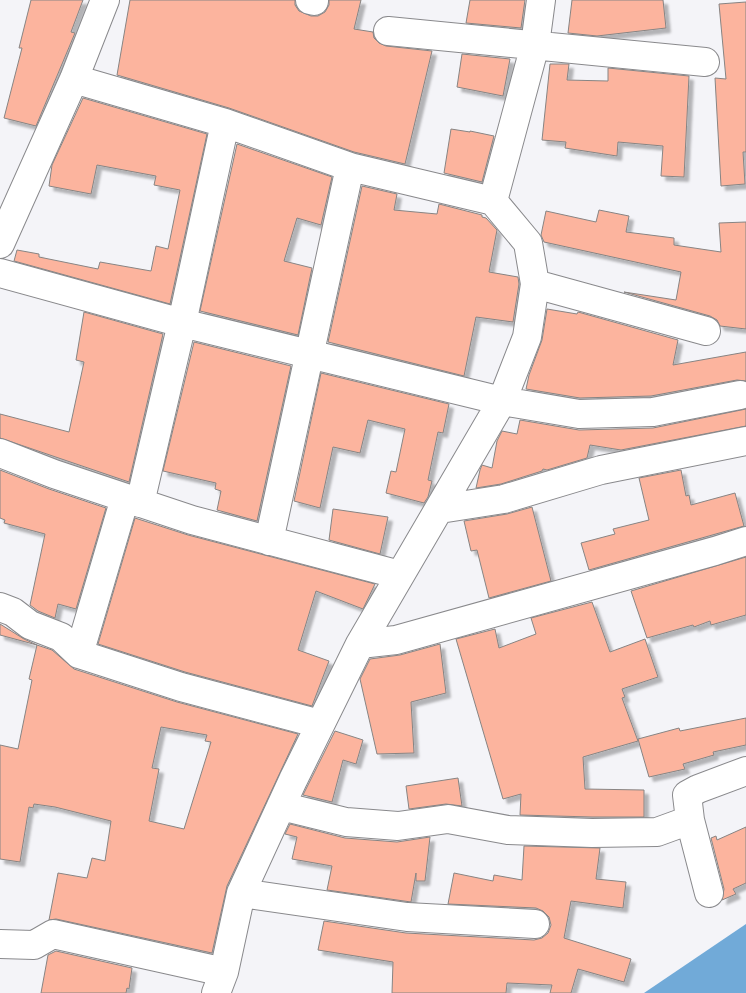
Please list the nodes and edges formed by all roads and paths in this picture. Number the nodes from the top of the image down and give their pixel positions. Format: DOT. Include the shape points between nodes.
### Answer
graph roads {
  1 [pos="105,0"];
  2 [pos="541,0"];
  3 [pos="388,31"];
  4 [pos="535,45"];
  5 [pos="705,62"];
  6 [pos="74,78"];
  7 [pos="225,124"];
  8 [pos="350,167"];
  9 [pos="493,201"];
  10 [pos="0,244"];
  11 [pos="0,273"];
  12 [pos="535,284"];
  13 [pos="182,323"];
  14 [pos="706,331"];
  15 [pos="310,354"];
  16 [pos="740,395"];
  17 [pos="502,401"];
  18 [pos="746,441"];
  19 [pos="0,453"];
  20 [pos="133,501"];
  21 [pos="440,510"];
  22 [pos="269,541"];
  23 [pos="746,541"];
  24 [pos="400,575"];
  25 [pos="0,607"];
  26 [pos="360,644"];
  27 [pos="79,654"];
  28 [pos="320,724"];
  29 [pos="746,771"];
  30 [pos="281,806"];
  31 [pos="690,820"];
  32 [pos="241,893"];
  33 [pos="709,893"];
  34 [pos="535,924"];
  35 [pos="0,944"];
  36 [pos="220,983"];
  1 -- 6 [label="street"];
  2 -- 4 [label="street"];
  3 -- 4 [label="street"];
  4 -- 5 [label="street"];
  4 -- 9 [label="street"];
  6 -- 7 [label="street"];
  6 -- 10 [label="street"];
  7 -- 8 [label="street"];
  7 -- 13 [label="street"];
  8 -- 9 [label="street"];
  8 -- 15 [label="street"];
  9 -- 12 [label="street" via="528,243"];
  11 -- 13 [label="street"];
  12 -- 14 [label="street"];
  12 -- 17 [label="street" via="527,337"];
  13 -- 15 [label="street"];
  13 -- 20 [label="street"];
  15 -- 17 [label="street"];
  15 -- 22 [label="street"];
  16 -- 17 [label="street" via="653,412 579,414"];
  17 -- 21 [label="street"];
  18 -- 21 [label="street" via="601,470 504,499"];
  19 -- 20 [label="street"];
  20 -- 22 [label="street"];
  20 -- 27 [label="street"];
  21 -- 24 [label="street"];
  22 -- 24 [label="street"];
  23 -- 26 [label="street" via="396,640"];
  24 -- 26 [label="street"];
  25 -- 27 [label="street" via="30,625 61,637"];
  26 -- 28 [label="street"];
  27 -- 28 [label="street" via="181,687"];
  28 -- 30 [label="street"];
  29 -- 31 [label="street" via="687,795"];
  30 -- 31 [label="street" via="346,822 398,826 448,819 508,830 592,833 657,832"];
  30 -- 32 [label="street"];
  31 -- 33 [label="street"];
  32 -- 34 [label="street" via="407,917"];
  32 -- 36 [label="street"];
  35 -- 36 [label="street" via="34,945 53,934"];
}
